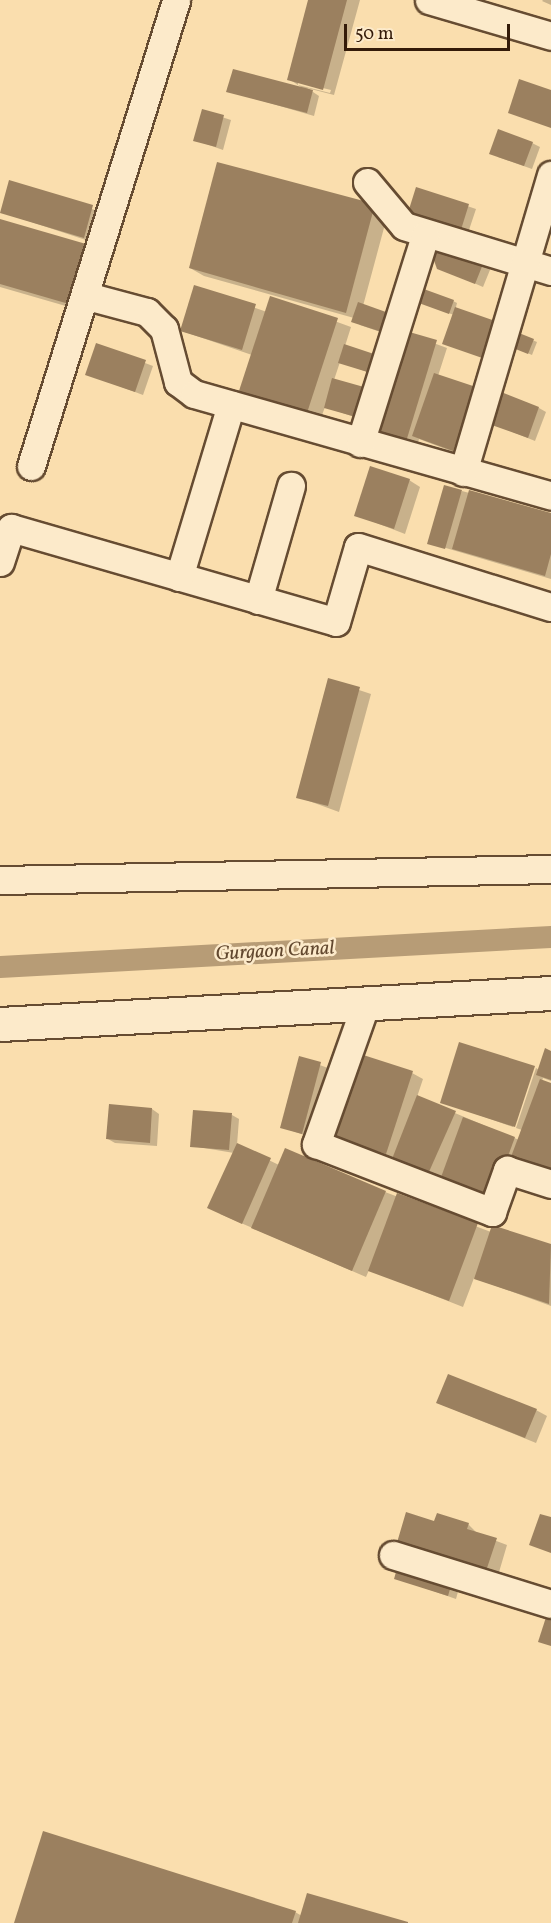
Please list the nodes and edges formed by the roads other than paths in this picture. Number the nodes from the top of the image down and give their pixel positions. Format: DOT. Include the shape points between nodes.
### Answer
graph roads {
  1 [pos="176,0"];
  2 [pos="429,0"];
  3 [pos="551,36"];
  4 [pos="551,175"];
  5 [pos="367,182"];
  6 [pos="425,235"];
  7 [pos="522,261"];
  8 [pos="551,271"];
  9 [pos="87,296"];
  10 [pos="231,405"];
  11 [pos="360,443"];
  12 [pos="31,466"];
  13 [pos="463,472"];
  14 [pos="291,486"];
  15 [pos="551,496"];
  16 [pos="0,562"];
  17 [pos="179,577"];
  18 [pos="258,600"];
  19 [pos="551,607"];
  20 [pos="551,869"];
  21 [pos="0,880"];
  22 [pos="551,993"];
  23 [pos="366,1003"];
  24 [pos="0,1024"];
  25 [pos="551,1184"];
  26 [pos="393,1555"];
  27 [pos="551,1604"];
  1 -- 9 [label="street"];
  2 -- 3 [label="street"];
  4 -- 7 [label="street"];
  5 -- 6 [label="street" via="404,226"];
  6 -- 7 [label="street"];
  6 -- 11 [label="street"];
  7 -- 8 [label="street"];
  7 -- 13 [label="street"];
  9 -- 10 [label="street" via="147,312 164,329 178,382 194,394"];
  9 -- 12 [label="street"];
  10 -- 11 [label="street"];
  10 -- 17 [label="street"];
  11 -- 13 [label="street"];
  13 -- 15 [label="street"];
  14 -- 18 [label="street"];
  16 -- 17 [label="street" via="11,528"];
  17 -- 18 [label="street"];
  18 -- 19 [label="street" via="336,622 358,547"];
  20 -- 21 [label="street"];
  22 -- 23 [label="street"];
  23 -- 24 [label="street"];
  23 -- 25 [label="street" via="315,1144 492,1212 507,1170"];
  26 -- 27 [label="street"];
}
